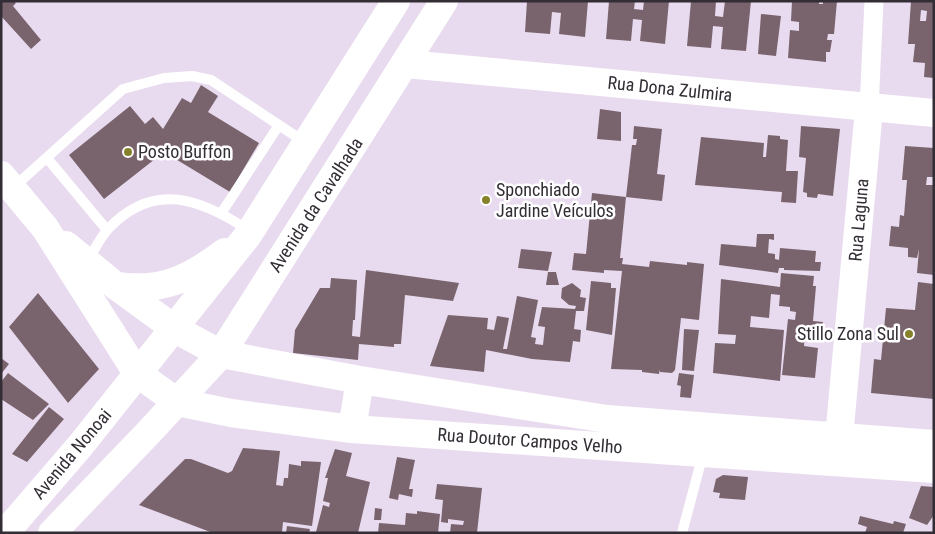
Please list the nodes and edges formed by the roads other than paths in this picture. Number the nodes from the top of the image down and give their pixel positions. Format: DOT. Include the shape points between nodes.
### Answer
graph roads {
  1 [pos="396,1"];
  2 [pos="444,1"];
  3 [pos="874,1"];
  4 [pos="406,64"];
  5 [pos="869,109"];
  6 [pos="934,113"];
  7 [pos="279,125"];
  8 [pos="306,144"];
  9 [pos="47,158"];
  10 [pos="7,182"];
  11 [pos="222,212"];
  12 [pos="45,228"];
  13 [pos="107,230"];
  14 [pos="249,233"];
  15 [pos="87,262"];
  16 [pos="116,286"];
  17 [pos="175,329"];
  18 [pos="221,354"];
  19 [pos="137,373"];
  20 [pos="360,380"];
  21 [pos="177,402"];
  22 [pos="352,429"];
  23 [pos="840,438"];
  24 [pos="934,444"];
  25 [pos="703,453"];
  26 [pos="934,469"];
  27 [pos="5,533"];
  28 [pos="52,533"];
  29 [pos="682,533"];
  1 -- 8 [label="main road"];
  2 -- 4 [label="main road, Avenida da Cavalhada"];
  3 -- 5 [label="street, Rua Laguna"];
  4 -- 5 [label="main road, Rua Dona Zulmira"];
  4 -- 18 [label="main road, Avenida da Cavalhada"];
  5 -- 6 [label="main road, Rua Dona Zulmira"];
  5 -- 23 [label="main road, Rua Laguna"];
  7 -- 8 [label="lane"];
  7 -- 9 [label="lane" via="211,80 192,76 164,78 123,89"];
  7 -- 11 [label="lane"];
  8 -- 14 [label="main road"];
  9 -- 10 [label="lane"];
  9 -- 13 [label="lane"];
  10 -- 12 [label="main road"];
  11 -- 13 [label="lane" via="203,204 164,198 131,208"];
  11 -- 14 [label="lane"];
  12 -- 15 [label="main road, Rua Doutor Campos Velho"];
  12 -- 19 [label="main road"];
  13 -- 15 [label="lane"];
  14 -- 16 [label="main road" via="204,268 178,281 144,288"];
  14 -- 17 [label="main road"];
  15 -- 16 [label="main road, Rua Doutor Campos Velho"];
  16 -- 17 [label="main road, Rua Doutor Campos Velho"];
  17 -- 18 [label="main road, Rua Doutor Campos Velho"];
  17 -- 19 [label="main road"];
  18 -- 20 [label="main road, Rua Doutor Campos Velho"];
  18 -- 21 [label="main road, Avenida da Cavalhada"];
  19 -- 21 [label="main road, Rua Doutor Campos Velho"];
  19 -- 27 [label="main road, Avenida Nonoai"];
  20 -- 22 [label="main road"];
  20 -- 23 [label="main road, Rua Doutor Campos Velho" via="607,419"];
  21 -- 22 [label="main road, Rua Doutor Campos Velho" via="231,413"];
  21 -- 28 [label="main road, Avenida Nonoai"];
  22 -- 25 [label="main road, Rua Doutor Campos Velho"];
  23 -- 24 [label="main road, Rua Doutor Campos Velho"];
  25 -- 26 [label="main road, Rua Doutor Campos Velho"];
  25 -- 29 [label="lane"];
}
